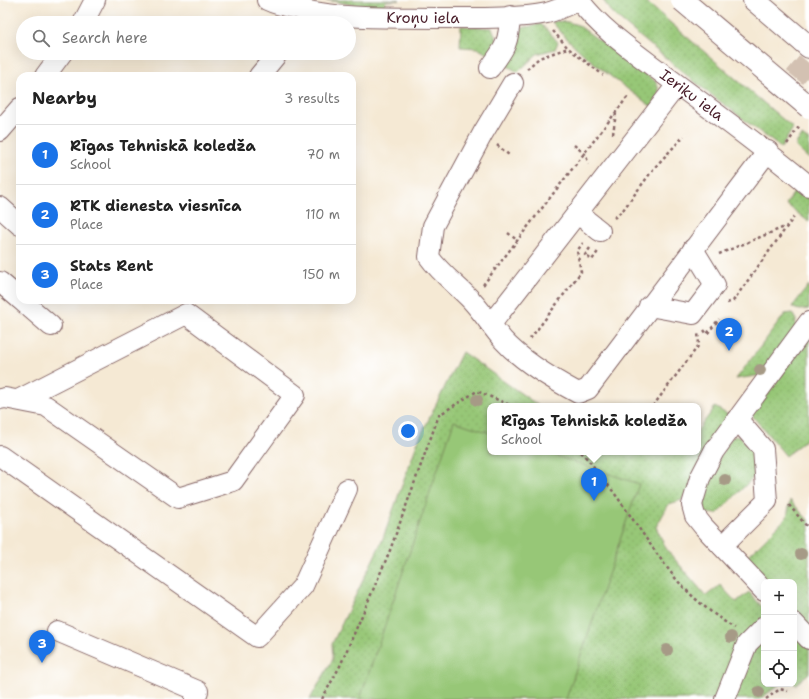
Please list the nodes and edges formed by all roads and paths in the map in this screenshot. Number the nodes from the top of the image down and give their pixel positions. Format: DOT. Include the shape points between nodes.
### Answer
graph roads {
  1 [pos="96,0"];
  2 [pos="267,0"];
  3 [pos="579,0"];
  4 [pos="682,0"];
  5 [pos="754,0"];
  6 [pos="540,14"];
  7 [pos="87,16"];
  8 [pos="304,16"];
  9 [pos="510,16"];
  10 [pos="356,17"];
  11 [pos="809,47"];
  12 [pos="568,48"];
  13 [pos="57,60"];
  14 [pos="272,60"];
  15 [pos="490,68"];
  16 [pos="47,72"];
  17 [pos="262,72"];
  18 [pos="603,75"];
  19 [pos="513,84"];
  20 [pos="677,85"];
  21 [pos="629,95"];
  22 [pos="809,107"];
  23 [pos="16,113"];
  24 [pos="796,129"];
  25 [pos="0,131"];
  26 [pos="793,135"];
  27 [pos="574,145"];
  28 [pos="768,151"];
  29 [pos="585,154"];
  30 [pos="599,185"];
  31 [pos="809,186"];
  32 [pos="0,208"];
  33 [pos="577,213"];
  34 [pos="16,222"];
  35 [pos="787,226"];
  36 [pos="600,231"];
  37 [pos="508,233"];
  38 [pos="518,241"];
  39 [pos="696,255"];
  40 [pos="0,282"];
  41 [pos="16,296"];
  42 [pos="472,301"];
  43 [pos="25,304"];
  44 [pos="649,306"];
  45 [pos="719,319"];
  46 [pos="722,322"];
  47 [pos="809,322"];
  48 [pos="491,324"];
  49 [pos="50,326"];
  50 [pos="9,400"];
  51 [pos="505,403"];
  52 [pos="737,419"];
  53 [pos="584,455"];
  54 [pos="0,456"];
  55 [pos="348,489"];
  56 [pos="789,505"];
  57 [pos="809,530"];
  58 [pos="722,546"];
  59 [pos="761,588"];
  60 [pos="797,626"];
  61 [pos="761,629"];
  62 [pos="737,630"];
  63 [pos="57,631"];
  64 [pos="809,639"];
  65 [pos="788,690"];
  66 [pos="195,699"];
  67 [pos="322,699"];
  68 [pos="725,699"];
  69 [pos="766,699"];
  1 -- 7 [label="street"];
  2 -- 8 [label="street, Kroņu iela"];
  3 -- 6 [label="street, Kroņu iela"];
  3 -- 20 [label="street, Ieriķu iela" via="601,23"];
  4 -- 22 [label="main road, bridge"];
  5 -- 11 [label="main road"];
  6 -- 9 [label="street, Kroņu iela"];
  6 -- 12 [label="path"];
  9 -- 10 [label="street, Kroņu iela"];
  9 -- 15 [label="street" via="506,46"];
  12 -- 18 [label="path"];
  12 -- 19 [label="path" via="539,58"];
  13 -- 16 [label="street"];
  14 -- 17 [label="street"];
  19 -- 42 [label="street" via="433,226 429,257"];
  20 -- 28 [label="street, Ieriķu iela"];
  20 -- 30 [label="street"];
  21 -- 29 [label="path"];
  23 -- 25 [label="street"];
  24 -- 26 [label="path"];
  27 -- 29 [label="path"];
  28 -- 31 [label="street, Ieriķu iela"];
  28 -- 39 [label="street"];
  29 -- 30 [label="path"];
  29 -- 38 [label="path"];
  30 -- 33 [label="street"];
  32 -- 34 [label="street"];
  33 -- 36 [label="street"];
  33 -- 48 [label="street"];
  35 -- 39 [label="path"];
  37 -- 38 [label="path"];
  38 -- 42 [label="path"];
  39 -- 44 [label="street"];
  39 -- 44 [label="street" via="715,285 693,314"];
  40 -- 41 [label="street"];
  42 -- 48 [label="street"];
  43 -- 49 [label="street"];
  44 -- 48 [label="street" via="588,389 578,393 519,355"];
  45 -- 46 [label="path"];
  47 -- 52 [label="street"];
  50 -- 50 [label="street" via="46,406 178,498 233,481 295,395 186,314"];
  51 -- 67 [label="path" via="477,391 439,415 389,553 340,666"];
  52 -- 58 [label="street" via="714,450 700,478 692,505 695,516"];
  52 -- 58 [label="street" via="763,449 767,501"];
  53 -- 62 [label="path" via="677,580 715,615"];
  54 -- 55 [label="street" via="257,637 303,586"];
  56 -- 57 [label="path"];
  58 -- 59 [label="street"];
  60 -- 64 [label="street"];
  61 -- 68 [label="street" via="747,644"];
  63 -- 66 [label="street" via="198,691"];
  65 -- 69 [label="path" via="780,689"];
}
